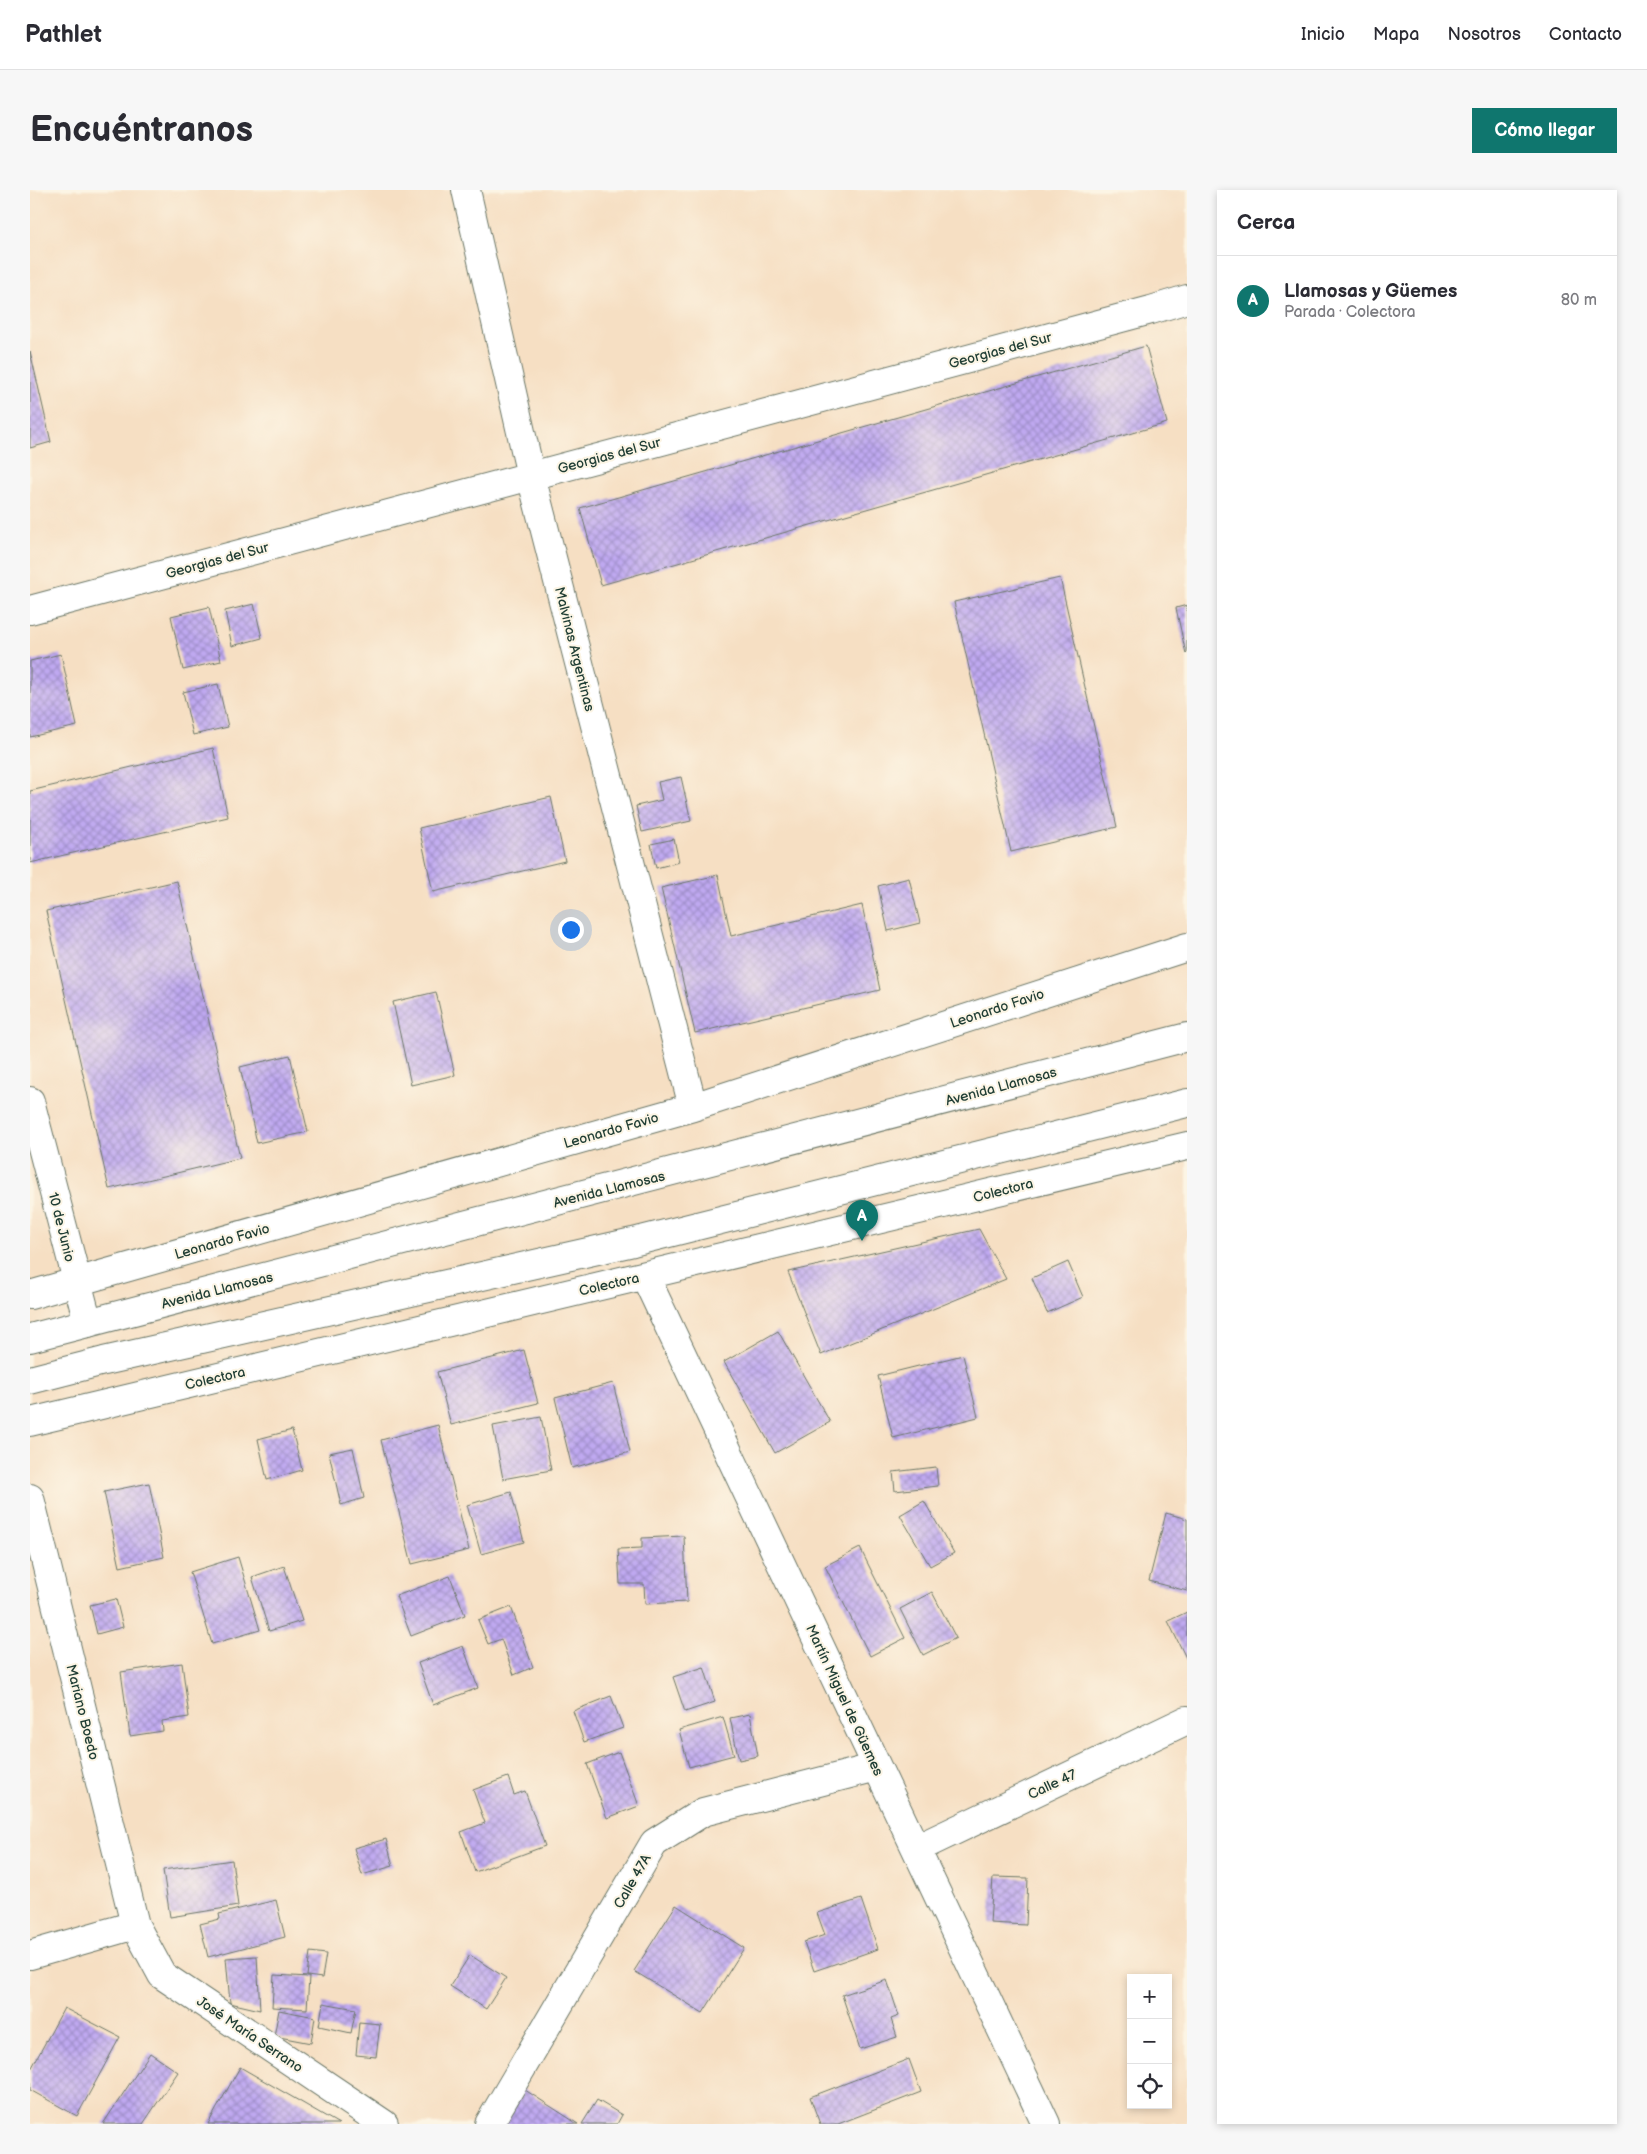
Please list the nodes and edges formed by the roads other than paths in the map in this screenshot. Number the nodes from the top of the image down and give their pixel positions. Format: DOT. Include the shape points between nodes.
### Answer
graph roads {
  1 [pos="471,191"];
  2 [pos="1187,298"];
  3 [pos="531,476"];
  4 [pos="30,610"];
  5 [pos="1187,947"];
  6 [pos="1187,1037"];
  7 [pos="30,1102"];
  8 [pos="1187,1103"];
  9 [pos="693,1107"];
  10 [pos="1187,1146"];
  11 [pos="645,1276"];
  12 [pos="76,1283"];
  13 [pos="30,1295"];
  14 [pos="88,1323"];
  15 [pos="30,1338"];
  16 [pos="30,1380"];
  17 [pos="30,1422"];
  18 [pos="30,1498"];
  19 [pos="1187,1720"];
  20 [pos="877,1767"];
  21 [pos="916,1849"];
  22 [pos="135,1925"];
  23 [pos="30,1955"];
  24 [pos="384,2124"];
  25 [pos="489,2124"];
  26 [pos="1046,2124"];
  1 -- 3 [label="main road, Malvinas Argentinas"];
  2 -- 3 [label="main road, Georgias del Sur"];
  3 -- 4 [label="main road, Georgias del Sur"];
  3 -- 9 [label="main road, Malvinas Argentinas"];
  5 -- 9 [label="main road, Leonardo Favio"];
  6 -- 14 [label="main road, Avenida Llamosas"];
  7 -- 12 [label="main road, 10 de Junio"];
  8 -- 16 [label="main road" via="633,1242 114,1358"];
  9 -- 12 [label="main road, Leonardo Favio"];
  10 -- 11 [label="main road, Colectora"];
  11 -- 17 [label="main road, Colectora"];
  11 -- 20 [label="main road, Martín Miguel de Güemes"];
  12 -- 13 [label="main road, Leonardo Favio"];
  12 -- 14 [label="main road, 10 de Junio"];
  14 -- 15 [label="main road, Avenida Llamosas"];
  18 -- 22 [label="main road, Mariano Boedo"];
  19 -- 21 [label="main road, Calle 47"];
  20 -- 21 [label="main road, Martín Miguel de Güemes"];
  20 -- 25 [label="main road, Calle 47A" via="703,1812 654,1843"];
  21 -- 26 [label="main road, Martín Miguel de Güemes"];
  22 -- 23 [label="main road"];
  22 -- 24 [label="main road, José María Serrano" via="162,1974"];
}
